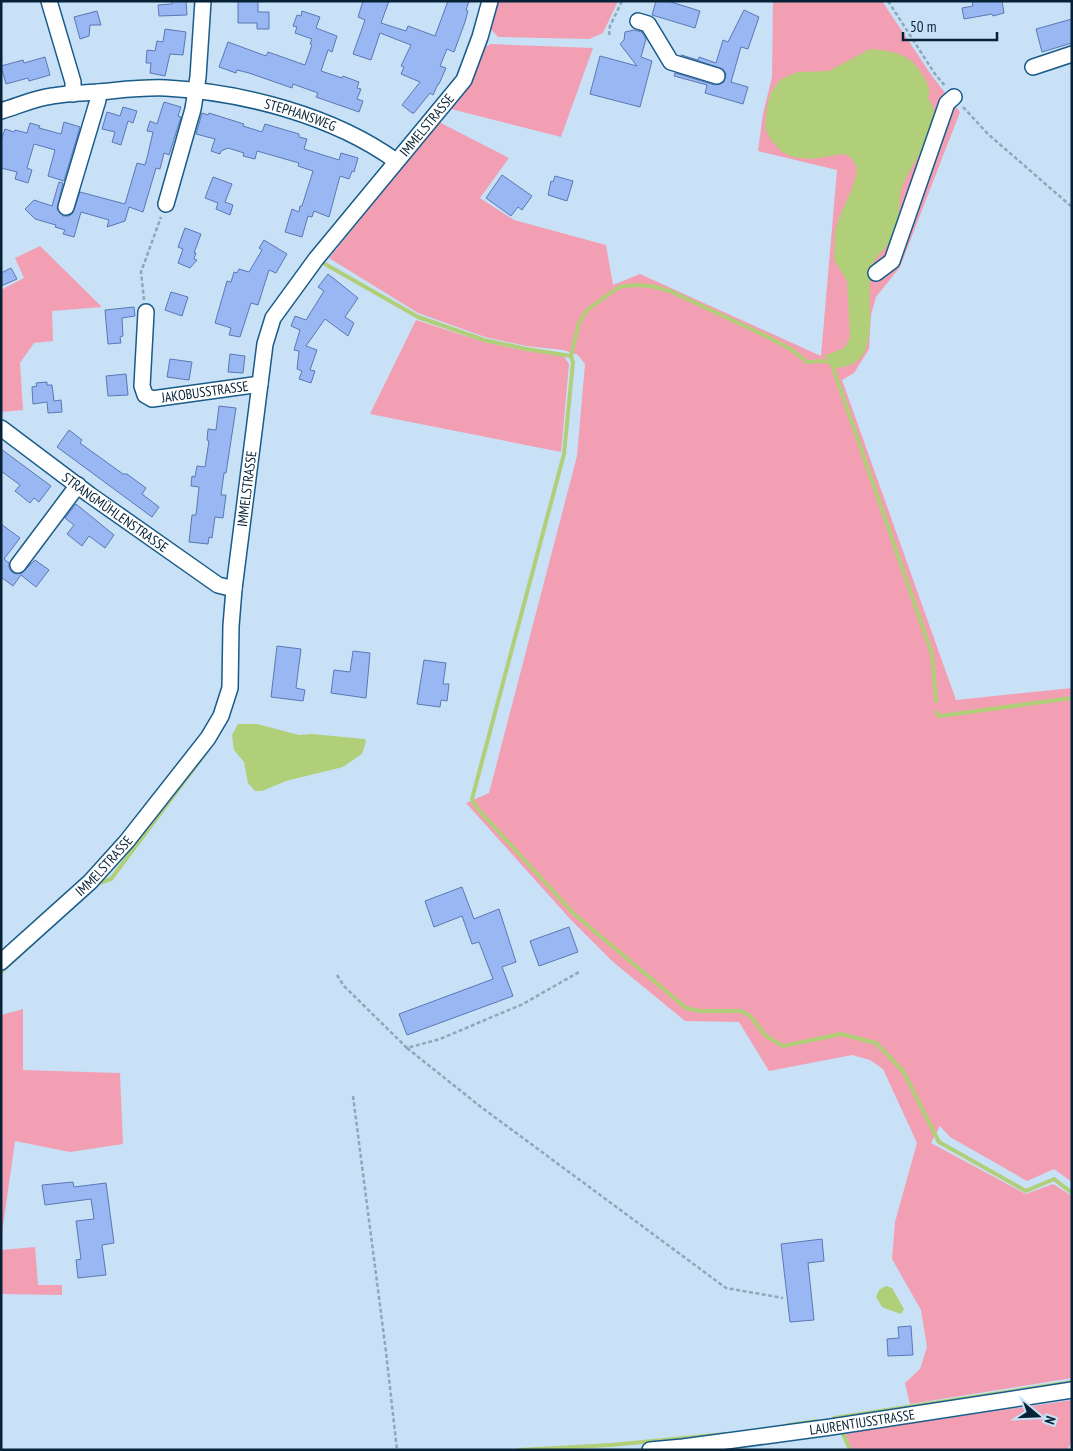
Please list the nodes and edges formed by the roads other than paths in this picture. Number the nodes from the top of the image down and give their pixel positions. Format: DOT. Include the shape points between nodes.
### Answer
graph roads {
  1 [pos="49,1"];
  2 [pos="203,1"];
  3 [pos="490,1"];
  4 [pos="638,21"];
  5 [pos="1072,54"];
  6 [pos="1033,67"];
  7 [pos="717,76"];
  8 [pos="196,91"];
  9 [pos="98,92"];
  10 [pos="73,94"];
  11 [pos="954,97"];
  12 [pos="1,110"];
  13 [pos="396,161"];
  14 [pos="166,204"];
  15 [pos="66,207"];
  16 [pos="876,273"];
  17 [pos="146,312"];
  18 [pos="260,384"];
  19 [pos="1,428"];
  20 [pos="78,485"];
  21 [pos="18,565"];
  22 [pos="234,589"];
  23 [pos="1,962"];
  24 [pos="1072,1390"];
  25 [pos="650,1450"];
  1 -- 10 [label="street" via="73,82"];
  2 -- 8 [label="street"];
  3 -- 13 [label="street, IMMELSTRASSE" via="464,80"];
  4 -- 7 [label="street" via="648,24 671,62"];
  5 -- 6 [label="street"];
  8 -- 9 [label="street, STEPHANSWEG" via="136,88"];
  8 -- 13 [label="street, STEPHANSWEG" via="260,101 296,112 351,135"];
  8 -- 14 [label="street"];
  9 -- 10 [label="street, STEPHANSWEG"];
  9 -- 15 [label="street"];
  10 -- 12 [label="street, STEPHANSWEG" via="51,96"];
  11 -- 16 [label="street" via="947,103 892,261"];
  13 -- 18 [label="street, IMMELSTRASSE" via="316,259 273,318 265,344"];
  17 -- 18 [label="street, JAKOBUSSTRASSE" via="142,386 145,395 152,399"];
  18 -- 22 [label="street, IMMELSTRASSE"];
  19 -- 20 [label="street, STRANGMÜHLENSTRASSE"];
  20 -- 21 [label="street"];
  20 -- 22 [label="street, STRANGMÜHLENSTRASSE" via="218,585"];
  22 -- 23 [label="street, IMMELSTRASSE" via="230,688 221,716 208,738 127,841 90,882"];
  24 -- 25 [label="street, LAURENTIUSSTRASSE" via="831,1427"];
}
